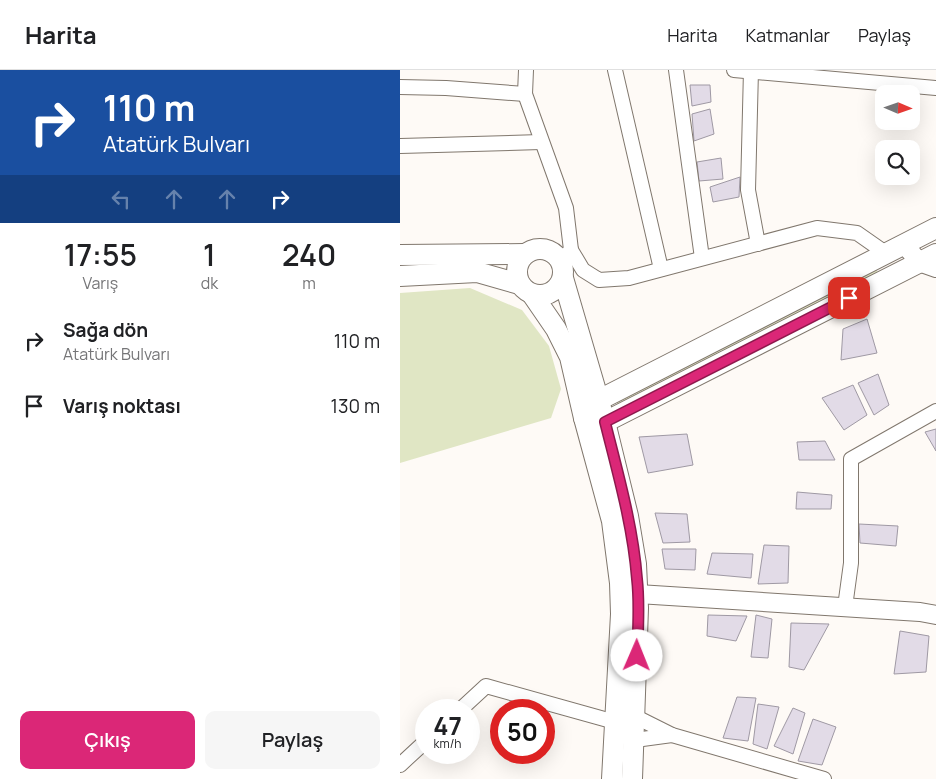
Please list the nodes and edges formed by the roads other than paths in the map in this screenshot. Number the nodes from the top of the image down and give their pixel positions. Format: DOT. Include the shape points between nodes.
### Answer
graph roads {
  1 [pos="526,70"];
  2 [pos="615,70"];
  3 [pos="676,70"];
  4 [pos="734,70"];
  5 [pos="750,71"];
  6 [pos="886,77"];
  7 [pos="400,88"];
  8 [pos="936,88"];
  9 [pos="525,94"];
  10 [pos="542,142"];
  11 [pos="400,146"];
  12 [pos="936,228"];
  13 [pos="758,244"];
  14 [pos="905,244"];
  15 [pos="524,254"];
  16 [pos="887,254"];
  17 [pos="400,255"];
  18 [pos="702,258"];
  19 [pos="930,261"];
  20 [pos="565,263"];
  21 [pos="661,269"];
  22 [pos="400,276"];
  23 [pos="525,289"];
  24 [pos="598,400"];
  25 [pos="936,412"];
  26 [pos="584,418"];
  27 [pos="605,422"];
  28 [pos="629,594"];
  29 [pos="845,608"];
  30 [pos="936,615"];
  31 [pos="472,699"];
  32 [pos="636,717"];
  33 [pos="615,722"];
  34 [pos="672,735"];
  35 [pos="635,740"];
  36 [pos="415,751"];
  37 [pos="400,765"];
  38 [pos="805,776"];
  39 [pos="612,779"];
  40 [pos="632,779"];
  41 [pos="824,779"];
  1 -- 9 [label="street"];
  2 -- 21 [label="street"];
  3 -- 18 [label="street"];
  4 -- 5 [label="street"];
  5 -- 6 [label="street"];
  5 -- 13 [label="street" via="748,190"];
  6 -- 8 [label="street"];
  7 -- 9 [label="street"];
  9 -- 10 [label="street"];
  10 -- 11 [label="street"];
  10 -- 20 [label="street" via="566,208"];
  12 -- 14 [label="main road"];
  13 -- 16 [label="street" via="817,228 857,233"];
  13 -- 18 [label="street"];
  14 -- 16 [label="main road"];
  14 -- 19 [label="street"];
  15 -- 17 [label="main road"];
  15 -- 20 [label="main road" via="544,248"];
  15 -- 23 [label="main road" via="516,268"];
  16 -- 24 [label="main road"];
  18 -- 21 [label="street"];
  19 -- 27 [label="main road"];
  20 -- 21 [label="street" via="599,280 629,278"];
  20 -- 23 [label="main road" via="556,290 544,295"];
  20 -- 24 [label="main road"];
  22 -- 23 [label="main road" via="476,272"];
  23 -- 26 [label="main road" via="556,328 570,357"];
  24 -- 26 [label="main road"];
  24 -- 27 [label="main road"];
  25 -- 29 [label="street" via="851,459 851,564"];
  26 -- 27 [label="main road"];
  26 -- 28 [label="main road"];
  27 -- 28 [label="main road" via="636,564"];
  28 -- 29 [label="street"];
  28 -- 32 [label="main road"];
  28 -- 33 [label="main road"];
  29 -- 30 [label="street"];
  31 -- 33 [label="street" via="486,686"];
  32 -- 33 [label="main road"];
  32 -- 34 [label="street"];
  32 -- 35 [label="main road"];
  33 -- 35 [label="main road"];
  33 -- 39 [label="main road"];
  34 -- 35 [label="street"];
  34 -- 38 [label="street"];
  35 -- 40 [label="main road"];
  36 -- 37 [label="street"];
  38 -- 41 [label="street"];
}
